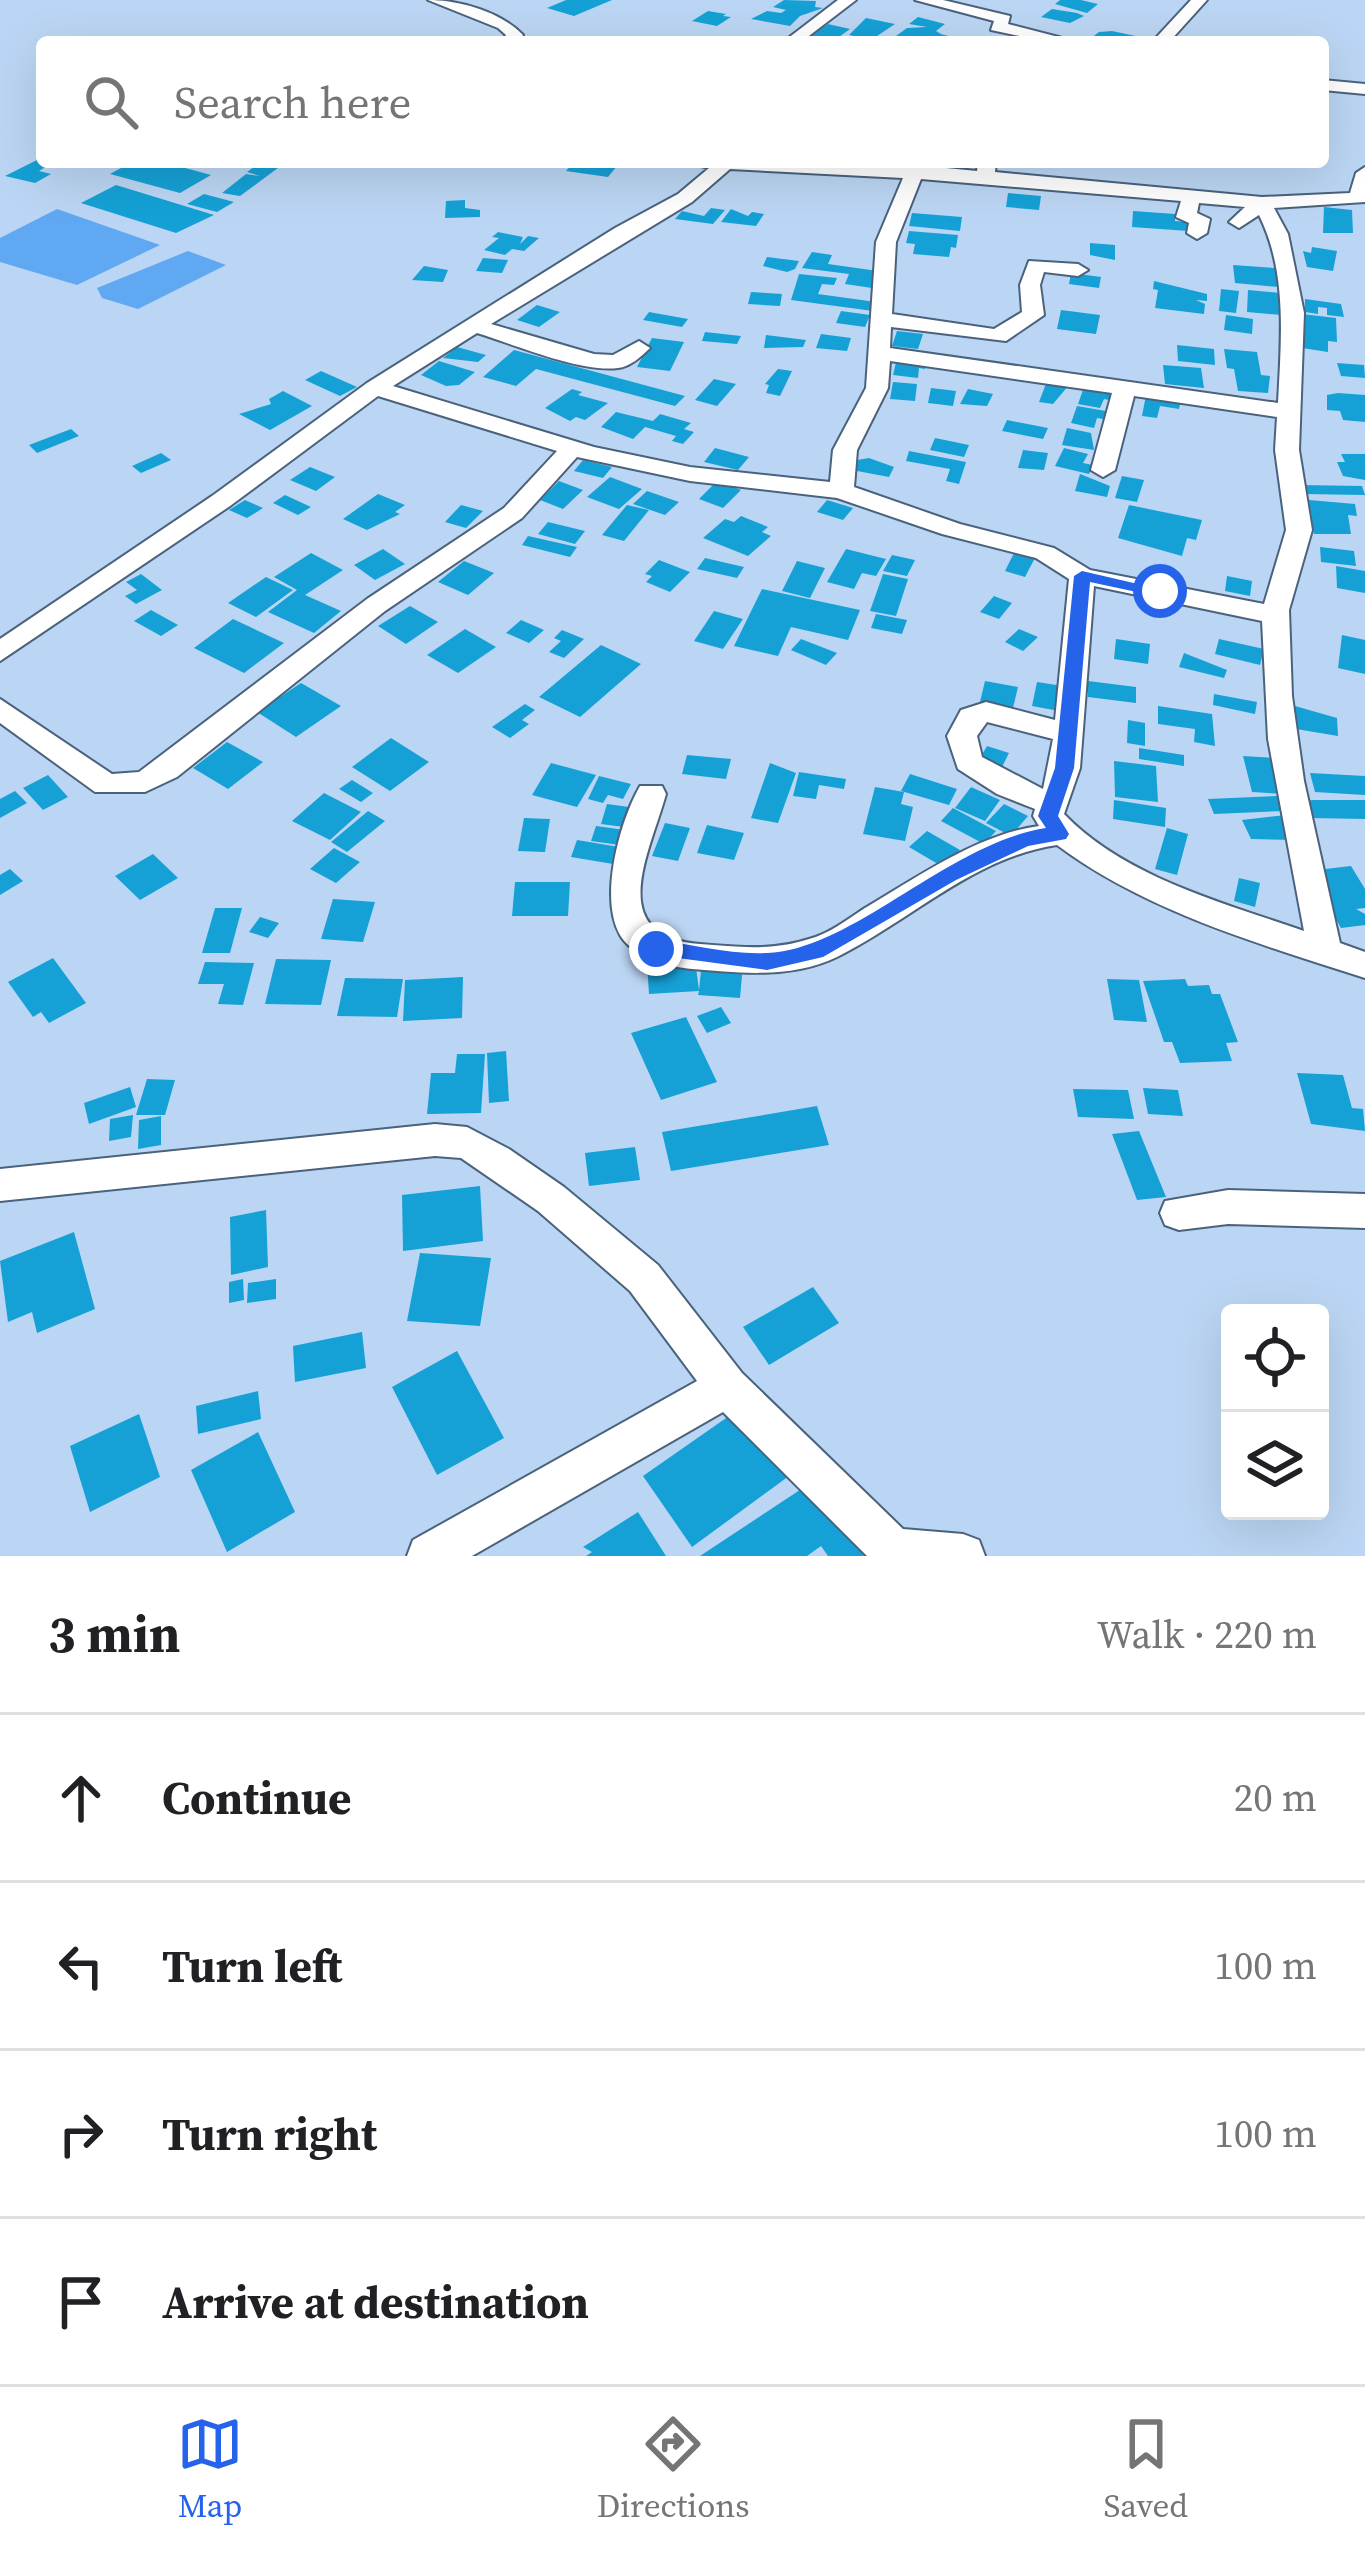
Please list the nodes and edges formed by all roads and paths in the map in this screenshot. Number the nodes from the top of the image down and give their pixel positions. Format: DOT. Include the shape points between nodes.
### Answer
graph roads {
  1 [pos="436,0"];
  2 [pos="848,0"];
  3 [pos="923,0"];
  4 [pos="1199,0"];
  5 [pos="513,36"];
  6 [pos="799,36"];
  7 [pos="1049,36"];
  8 [pos="1166,36"];
  9 [pos="1329,85"];
  10 [pos="1365,88"];
  11 [pos="721,168"];
  12 [pos="800,168"];
  13 [pos="1154,168"];
  14 [pos="986,169"];
  15 [pos="915,171"];
  16 [pos="1365,173"];
  17 [pos="1157,191"];
  18 [pos="1192,194"];
  19 [pos="1341,202"];
  20 [pos="1262,203"];
  21 [pos="1365,206"];
  22 [pos="1239,222"];
  23 [pos="1197,233"];
  24 [pos="1078,270"];
  25 [pos="881,320"];
  26 [pos="472,325"];
  27 [pos="639,348"];
  28 [pos="877,353"];
  29 [pos="375,388"];
  30 [pos="1126,388"];
  31 [pos="1286,411"];
  32 [pos="572,448"];
  33 [pos="1103,470"];
  34 [pos="842,491"];
  35 [pos="1082,576"];
  36 [pos="1276,610"];
  37 [pos="0,652"];
  38 [pos="0,709"];
  39 [pos="1068,733"];
  40 [pos="651,794"];
  41 [pos="1056,819"];
  42 [pos="1325,950"];
  43 [pos="1365,965"];
  44 [pos="0,1185"];
  45 [pos="1365,1211"];
  46 [pos="1179,1213"];
  47 [pos="727,1387"];
  48 [pos="891,1553"];
  49 [pos="428,1556"];
  50 [pos="963,1556"];
  1 -- 5 [label="street" via="504,25"];
  2 -- 6 [label="street"];
  3 -- 7 [label="street"];
  4 -- 8 [label="street"];
  9 -- 10 [label="street"];
  11 -- 26 [label="street" via="685,199"];
  12 -- 15 [label="street"];
  13 -- 17 [label="street"];
  14 -- 15 [label="street"];
  14 -- 17 [label="street"];
  15 -- 25 [label="street" via="886,242"];
  16 -- 19 [label="street" via="1358,198"];
  17 -- 18 [label="street"];
  18 -- 20 [label="street"];
  18 -- 23 [label="street" via="1186,217 1200,219"];
  19 -- 20 [label="street"];
  19 -- 21 [label="street"];
  20 -- 22 [label="street"];
  20 -- 31 [label="street" via="1278,235 1294,313"];
  24 -- 25 [label="street" via="1036,265 1033,316 998,336"];
  25 -- 28 [label="street"];
  26 -- 27 [label="street" via="593,360 617,362"];
  26 -- 29 [label="street"];
  28 -- 30 [label="street"];
  28 -- 34 [label="street" via="878,388 845,450"];
  29 -- 32 [label="street"];
  29 -- 37 [label="street"];
  30 -- 31 [label="street"];
  30 -- 33 [label="street"];
  31 -- 36 [label="street" via="1299,530"];
  32 -- 34 [label="street" via="690,474"];
  32 -- 38 [label="street" via="513,513 376,605 145,782 106,785"];
  34 -- 35 [label="street" via="1045,553"];
  35 -- 36 [label="street"];
  35 -- 39 [label="street"];
  36 -- 42 [label="street" via="1283,754"];
  39 -- 41 [label="street"];
  39 -- 41 [label="street" via="986,712 971,717 962,736 968,762"];
  40 -- 41 [label="street" via="624,889 638,938 679,955 767,962 823,949"];
  41 -- 42 [label="street" via="1136,878"];
  42 -- 43 [label="street"];
  44 -- 47 [label="street" via="467,1143 551,1199 644,1278"];
  45 -- 46 [label="street"];
  47 -- 48 [label="street"];
  47 -- 49 [label="street"];
  48 -- 50 [label="street"];
}
